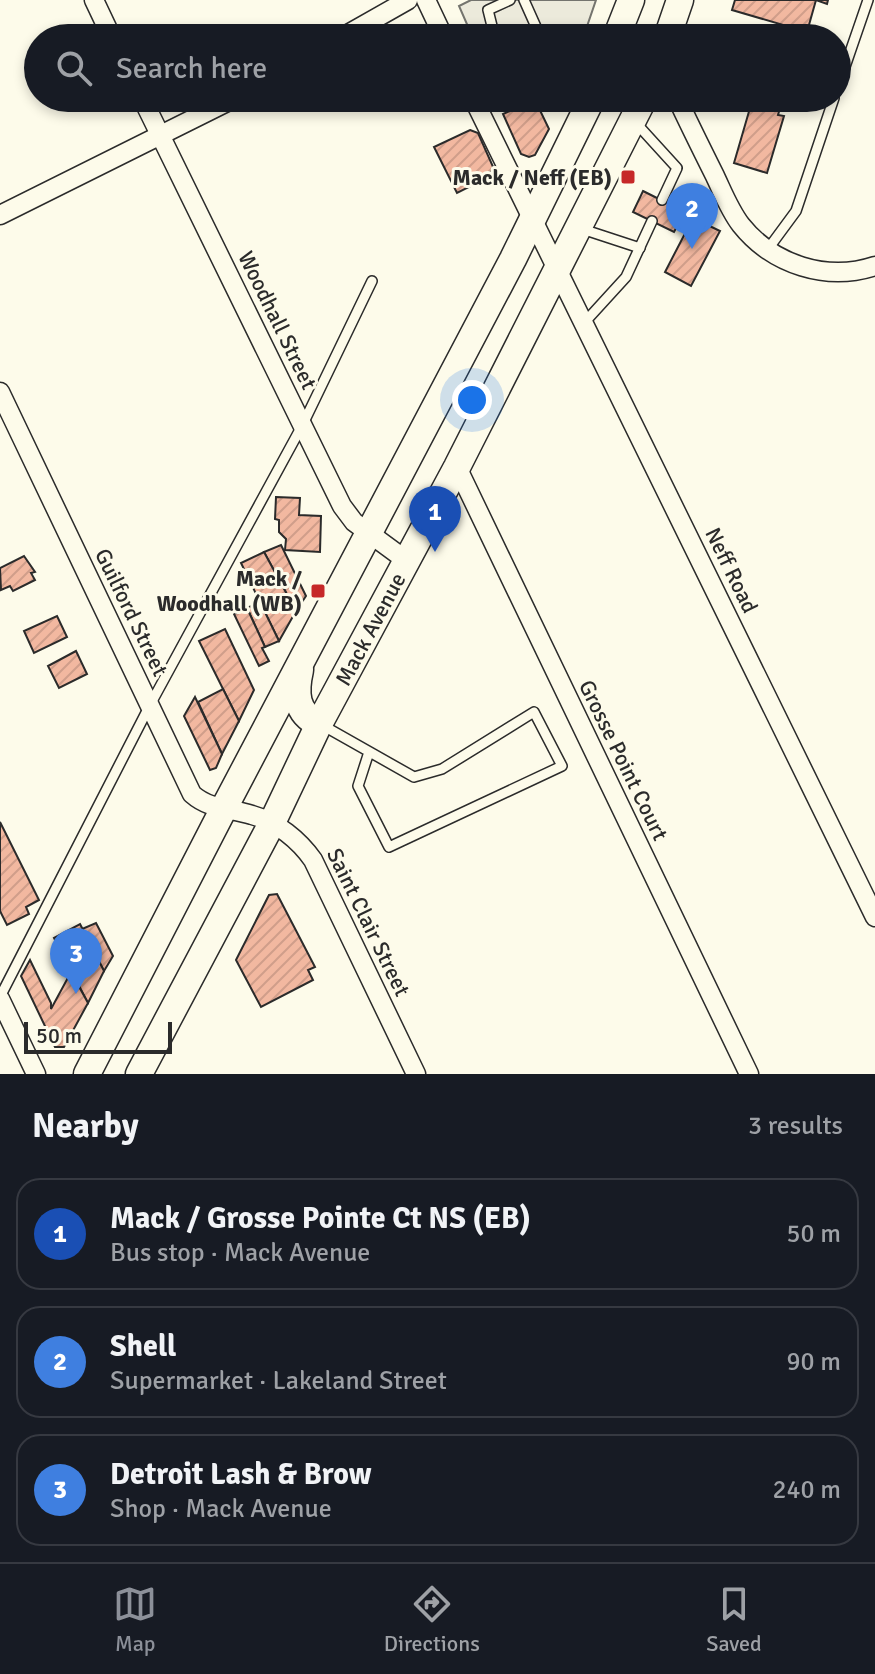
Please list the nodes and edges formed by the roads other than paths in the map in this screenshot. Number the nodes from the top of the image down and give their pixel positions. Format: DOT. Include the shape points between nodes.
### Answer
graph roads {
  1 [pos="94,0"];
  2 [pos="408,0"];
  3 [pos="426,0"];
  4 [pos="510,0"];
  5 [pos="524,0"];
  6 [pos="631,0"];
  7 [pos="680,0"];
  8 [pos="868,0"];
  9 [pos="105,24"];
  10 [pos="366,24"];
  11 [pos="437,24"];
  12 [pos="492,24"];
  13 [pos="535,24"];
  14 [pos="622,24"];
  15 [pos="672,24"];
  16 [pos="851,49"];
  17 [pos="149,112"];
  18 [pos="207,112"];
  19 [pos="480,112"];
  20 [pos="584,112"];
  21 [pos="637,112"];
  22 [pos="641,112"];
  23 [pos="684,112"];
  24 [pos="829,112"];
  25 [pos="160,136"];
  26 [pos="662,200"];
  27 [pos="0,215"];
  28 [pos="532,220"];
  29 [pos="652,221"];
  30 [pos="579,228"];
  31 [pos="640,248"];
  32 [pos="768,249"];
  33 [pos="875,266"];
  34 [pos="558,269"];
  35 [pos="372,281"];
  36 [pos="584,323"];
  37 [pos="0,392"];
  38 [pos="303,424"];
  39 [pos="457,467"];
  40 [pos="368,534"];
  41 [pos="398,555"];
  42 [pos="302,662"];
  43 [pos="150,705"];
  44 [pos="319,724"];
  45 [pos="369,752"];
  46 [pos="223,810"];
  47 [pos="262,819"];
  48 [pos="875,917"];
  49 [pos="0,998"];
  50 [pos="36,1074"];
  51 [pos="87,1074"];
  52 [pos="139,1074"];
  53 [pos="416,1074"];
  54 [pos="749,1074"];
  1 -- 9 [label="street"];
  2 -- 10 [label="street"];
  3 -- 11 [label="street"];
  4 -- 12 [label="lane" via="488,10"];
  5 -- 13 [label="lane"];
  6 -- 14 [label="main road"];
  7 -- 15 [label="main road"];
  8 -- 16 [label="lane"];
  17 -- 25 [label="street, Woodhall Street"];
  18 -- 25 [label="street"];
  19 -- 28 [label="street, Neff Road"];
  20 -- 28 [label="main road, Mack Avenue"];
  21 -- 30 [label="main road, Mack Avenue"];
  22 -- 26 [label="lane" via="677,168"];
  23 -- 32 [label="street" via="735,216"];
  24 -- 32 [label="lane" via="796,211"];
  25 -- 27 [label="street"];
  25 -- 38 [label="street, Woodhall Street"];
  28 -- 34 [label="street, Neff Road"];
  28 -- 40 [label="main road, Mack Avenue"];
  29 -- 31 [label="lane"];
  30 -- 31 [label="lane"];
  30 -- 34 [label="main road, Mack Avenue"];
  31 -- 36 [label="lane" via="626,277"];
  32 -- 33 [label="street" via="815,270 857,272"];
  34 -- 36 [label="street, Neff Road"];
  34 -- 39 [label="main road, Mack Avenue"];
  35 -- 38 [label="lane"];
  36 -- 48 [label="street, Neff Road"];
  37 -- 43 [label="street, Guilford Street"];
  38 -- 40 [label="street, Woodhall Street" via="342,506"];
  38 -- 43 [label="lane"];
  39 -- 41 [label="main road, Mack Avenue"];
  39 -- 54 [label="street, Grosse Point Court"];
  40 -- 41 [label="street, Woodhall Street"];
  40 -- 42 [label="main road, Mack Avenue"];
  41 -- 44 [label="main road, Mack Avenue"];
  42 -- 44 [label="main road" via="297,699 309,719"];
  42 -- 46 [label="main road, Mack Avenue"];
  43 -- 46 [label="street, Guilford Street" via="192,794"];
  43 -- 49 [label="lane"];
  44 -- 45 [label="lane"];
  44 -- 47 [label="main road, Mack Avenue"];
  45 -- 45 [label="lane" via="414,777 442,769 534,712 562,766 389,847 358,786"];
  46 -- 47 [label="street, Guilford Street"];
  46 -- 51 [label="main road, Mack Avenue"];
  47 -- 52 [label="main road, Mack Avenue"];
  47 -- 53 [label="street, Saint Clair Street" via="302,844 313,860"];
  49 -- 50 [label="street"];
}
